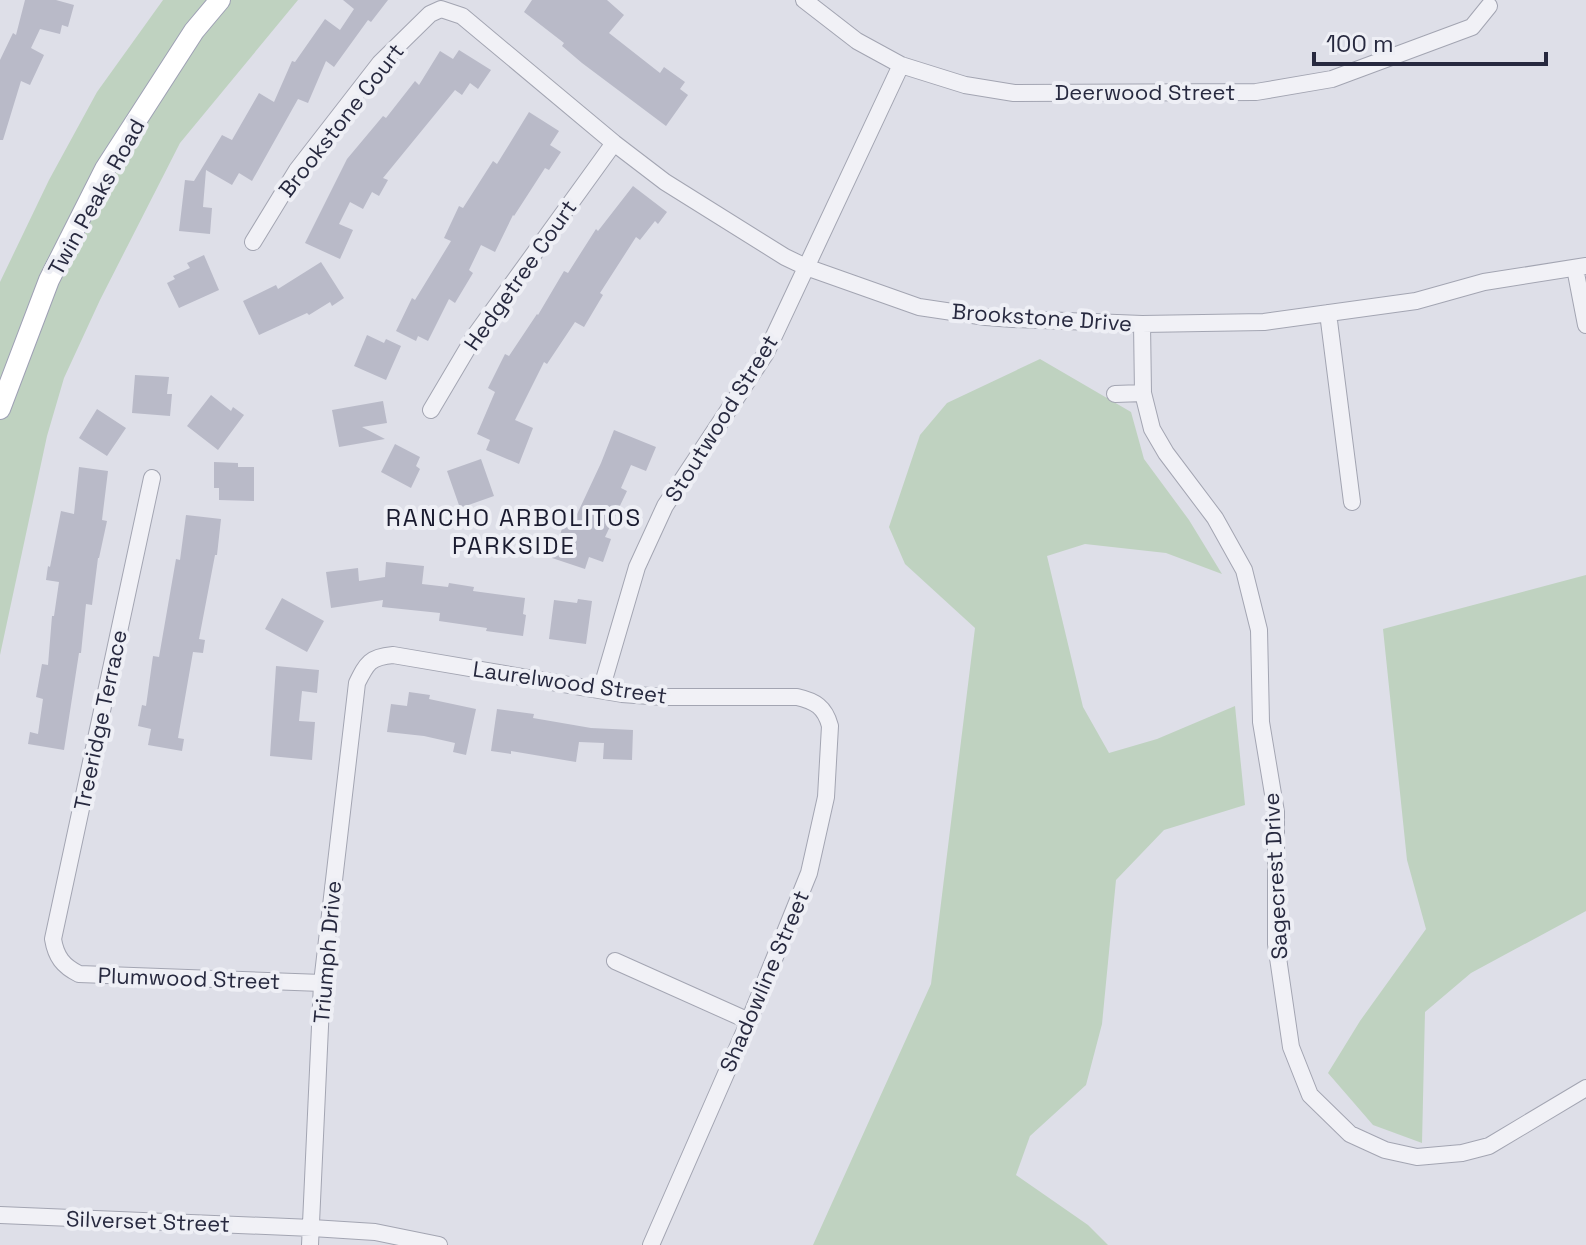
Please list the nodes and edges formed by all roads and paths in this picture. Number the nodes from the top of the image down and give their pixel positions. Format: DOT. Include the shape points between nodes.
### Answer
graph roads {
  1 [pos="220,0"];
  2 [pos="804,0"];
  3 [pos="1489,6"];
  4 [pos="441,9"];
  5 [pos="901,65"];
  6 [pos="614,143"];
  7 [pos="253,242"];
  8 [pos="806,267"];
  9 [pos="1581,267"];
  10 [pos="1328,313"];
  11 [pos="1142,324"];
  12 [pos="1586,325"];
  13 [pos="1143,393"];
  14 [pos="1115,394"];
  15 [pos="0,409"];
  16 [pos="431,410"];
  17 [pos="152,478"];
  18 [pos="1352,502"];
  19 [pos="367,663"];
  20 [pos="601,690"];
  21 [pos="821,707"];
  22 [pos="615,961"];
  23 [pos="61,962"];
  24 [pos="322,983"];
  25 [pos="749,1021"];
  26 [pos="1586,1088"];
  27 [pos="0,1215"];
  28 [pos="312,1228"];
  29 [pos="310,1245"];
  30 [pos="439,1245"];
  31 [pos="651,1245"];
  1 -- 15 [label="main road, Twin Peaks Road" via="194,31 105,169 49,280"];
  2 -- 5 [label="street, Deerwood Street" via="857,41"];
  3 -- 5 [label="street, Deerwood Street" via="1472,27 1332,79 1256,92 1014,93 965,85"];
  4 -- 6 [label="street, Brookstone Drive" via="462,16"];
  4 -- 7 [label="street, Brookstone Court" via="380,63 297,170"];
  5 -- 8 [label="street, Stoutwood Street"];
  6 -- 8 [label="street, Brookstone Drive" via="665,182"];
  6 -- 16 [label="street, Hedgetree Court" via="476,334"];
  8 -- 11 [label="street, Brookstone Drive" via="919,307 986,317"];
  8 -- 20 [label="street, Stoutwood Street" via="766,353 665,506 637,567"];
  9 -- 10 [label="street, Brookstone Drive"];
  9 -- 12 [label="street"];
  10 -- 11 [label="street, Brookstone Drive" via="1264,322"];
  10 -- 18 [label="street"];
  11 -- 13 [label="street, Sagecrest Drive"];
  13 -- 14 [label="street"];
  13 -- 26 [label="street, Sagecrest Drive" via="1152,429 1215,518 1244,570 1252,600 1259,630 1261,722 1276,812 1276,944 1291,1047 1310,1095 1350,1134 1417,1157 1489,1146"];
  17 -- 23 [label="street, Treeridge Terrace" via="53,939"];
  19 -- 20 [label="street, Laurelwood Street" via="393,655"];
  19 -- 24 [label="street, Triumph Drive" via="357,683"];
  20 -- 21 [label="street, Laurelwood Street" via="664,697 797,697"];
  21 -- 25 [label="street, Shadowline Street" via="830,726 819,835 809,873"];
  22 -- 25 [label="street"];
  23 -- 24 [label="street, Plumwood Street" via="79,974"];
  24 -- 28 [label="street, Triumph Drive"];
  25 -- 31 [label="street, Shadowline Street"];
  27 -- 28 [label="street, Silverset Street"];
  28 -- 29 [label="street, Triumph Drive"];
  28 -- 30 [label="street, Silverset Street" via="375,1232"];
}
